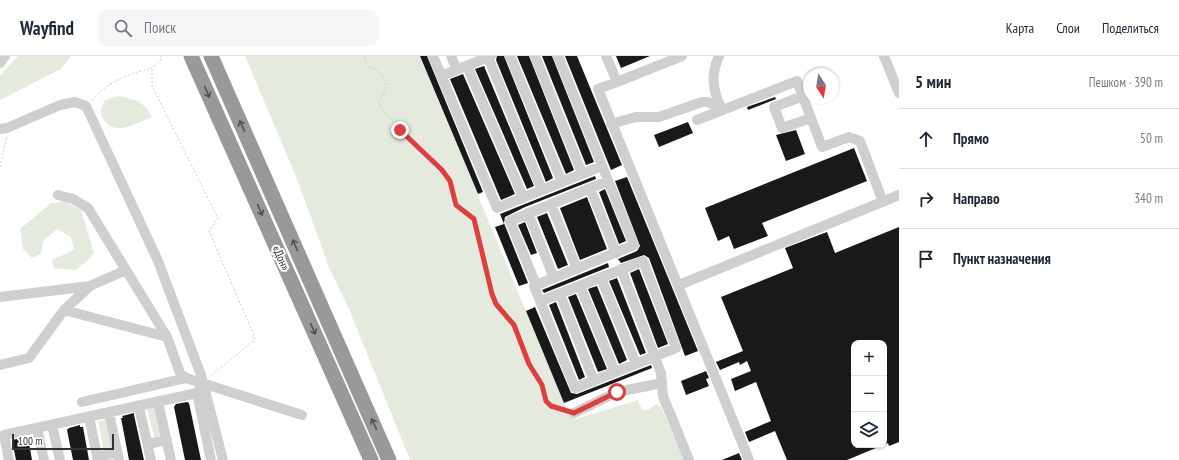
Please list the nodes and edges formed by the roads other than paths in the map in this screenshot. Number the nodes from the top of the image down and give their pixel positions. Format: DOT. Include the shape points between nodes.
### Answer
graph roads {
  1 [pos="5,56"];
  2 [pos="191,56"];
  3 [pos="211,56"];
  4 [pos="433,56"];
  5 [pos="451,56"];
  6 [pos="510,56"];
  7 [pos="535,56"];
  8 [pos="558,56"];
  9 [pos="606,56"];
  10 [pos="682,56"];
  11 [pos="719,56"];
  12 [pos="884,56"];
  13 [pos="490,57"];
  14 [pos="472,61"];
  15 [pos="0,62"];
  16 [pos="457,70"];
  17 [pos="441,76"];
  18 [pos="617,82"];
  19 [pos="899,93"];
  20 [pos="803,96"];
  21 [pos="806,104"];
  22 [pos="722,110"];
  23 [pos="811,118"];
  24 [pos="697,120"];
  25 [pos="611,124"];
  26 [pos="4,128"];
  27 [pos="602,166"];
  28 [pos="582,174"];
  29 [pos="608,181"];
  30 [pos="562,182"];
  31 [pos="590,188"];
  32 [pos="542,190"];
  33 [pos="58,194"];
  34 [pos="899,196"];
  35 [pos="523,197"];
  36 [pos="883,202"];
  37 [pos="551,204"];
  38 [pos="528,213"];
  39 [pos="614,254"];
  40 [pos="577,269"];
  41 [pos="126,270"];
  42 [pos="620,270"];
  43 [pos="554,278"];
  44 [pos="601,278"];
  45 [pos="536,285"];
  46 [pos="90,286"];
  47 [pos="580,286"];
  48 [pos="679,286"];
  49 [pos="560,294"];
  50 [pos="0,297"];
  51 [pos="541,301"];
  52 [pos="64,310"];
  53 [pos="167,337"];
  54 [pos="655,356"];
  55 [pos="636,364"];
  56 [pos="0,365"];
  57 [pos="615,372"];
  58 [pos="186,378"];
  59 [pos="594,381"];
  60 [pos="203,383"];
  61 [pos="662,383"];
  62 [pos="197,393"];
  63 [pos="82,402"];
  64 [pos="158,402"];
  65 [pos="139,407"];
  66 [pos="109,413"];
  67 [pos="574,413"];
  68 [pos="302,415"];
  69 [pos="89,417"];
  70 [pos="355,424"];
  71 [pos="52,425"];
  72 [pos="37,428"];
  73 [pos="166,440"];
  74 [pos="148,444"];
  75 [pos="118,456"];
  76 [pos="97,458"];
  77 [pos="9,460"];
  78 [pos="44,460"];
  79 [pos="60,460"];
  80 [pos="151,460"];
  81 [pos="171,460"];
  82 [pos="211,460"];
  83 [pos="223,460"];
  84 [pos="365,460"];
  85 [pos="371,460"];
  86 [pos="389,460"];
  87 [pos="689,460"];
  88 [pos="749,460"];
  1 -- 15 [label="street"];
  2 -- 70 [label="highway, «Дон», one-way"];
  86 -- 3 [label="highway, «Дон», one-way"];
  4 -- 17 [label="street"];
  5 -- 16 [label="street"];
  6 -- 30 [label="street"];
  7 -- 28 [label="street"];
  8 -- 27 [label="street"];
  9 -- 18 [label="street"];
  10 -- 18 [label="street"];
  11 -- 22 [label="street" via="713,78"];
  12 -- 19 [label="street"];
  13 -- 14 [label="street"];
  13 -- 32 [label="street"];
  14 -- 16 [label="street"];
  14 -- 35 [label="street"];
  16 -- 17 [label="street"];
  17 -- 35 [label="street" via="496,208"];
  18 -- 25 [label="street" via="598,90"];
  20 -- 22 [label="street" via="797,82"];
  20 -- 23 [label="street" via="774,107 782,128"];
  21 -- 23 [label="street"];
  22 -- 24 [label="street"];
  22 -- 25 [label="street" via="708,102 702,102 659,117 636,117"];
  23 -- 36 [label="street" via="822,147 849,137 860,141"];
  25 -- 48 [label="street"];
  26 -- 60 [label="street" via="60,105 75,102 86,106 158,261"];
  27 -- 28 [label="street"];
  27 -- 29 [label="street"];
  28 -- 30 [label="street"];
  29 -- 31 [label="street"];
  29 -- 39 [label="street" via="634,245"];
  30 -- 32 [label="street"];
  31 -- 37 [label="street"];
  31 -- 39 [label="street"];
  32 -- 35 [label="street"];
  33 -- 41 [label="street" via="88,208"];
  34 -- 36 [label="street"];
  36 -- 48 [label="street"];
  37 -- 38 [label="street"];
  37 -- 40 [label="street"];
  38 -- 43 [label="street"];
  38 -- 45 [label="street" via="510,220"];
  39 -- 40 [label="street"];
  39 -- 42 [label="street"];
  40 -- 43 [label="street"];
  41 -- 46 [label="street"];
  41 -- 53 [label="street"];
  42 -- 44 [label="street"];
  42 -- 54 [label="street"];
  42 -- 54 [label="street" via="643,261 676,348"];
  43 -- 45 [label="street"];
  44 -- 47 [label="street"];
  44 -- 55 [label="street"];
  45 -- 51 [label="street"];
  46 -- 50 [label="street"];
  46 -- 52 [label="street"];
  47 -- 49 [label="street"];
  47 -- 57 [label="street"];
  48 -- 88 [label="street"];
  49 -- 51 [label="street"];
  49 -- 59 [label="street"];
  51 -- 59 [label="street" via="575,388"];
  52 -- 53 [label="street"];
  52 -- 56 [label="street" via="29,358"];
  53 -- 58 [label="street" via="180,373"];
  54 -- 55 [label="street"];
  54 -- 61 [label="street"];
  55 -- 57 [label="street"];
  57 -- 59 [label="street"];
  58 -- 60 [label="street"];
  58 -- 63 [label="street"];
  60 -- 62 [label="street"];
  60 -- 68 [label="street"];
  60 -- 83 [label="street"];
  61 -- 67 [label="street" via="617,392"];
  61 -- 87 [label="street" via="663,396"];
  62 -- 64 [label="street"];
  62 -- 82 [label="street"];
  64 -- 65 [label="street"];
  64 -- 73 [label="street"];
  65 -- 66 [label="street"];
  65 -- 74 [label="street"];
  66 -- 69 [label="street"];
  66 -- 75 [label="street"];
  69 -- 71 [label="street"];
  69 -- 76 [label="street"];
  70 -- 84 [label="street"];
  70 -- 85 [label="highway, «Дон»"];
  71 -- 72 [label="street"];
  71 -- 79 [label="street"];
  72 -- 77 [label="street" via="4,435"];
  72 -- 78 [label="street"];
  73 -- 74 [label="street"];
  73 -- 81 [label="street"];
  74 -- 80 [label="street"];
  75 -- 76 [label="street"];
}
